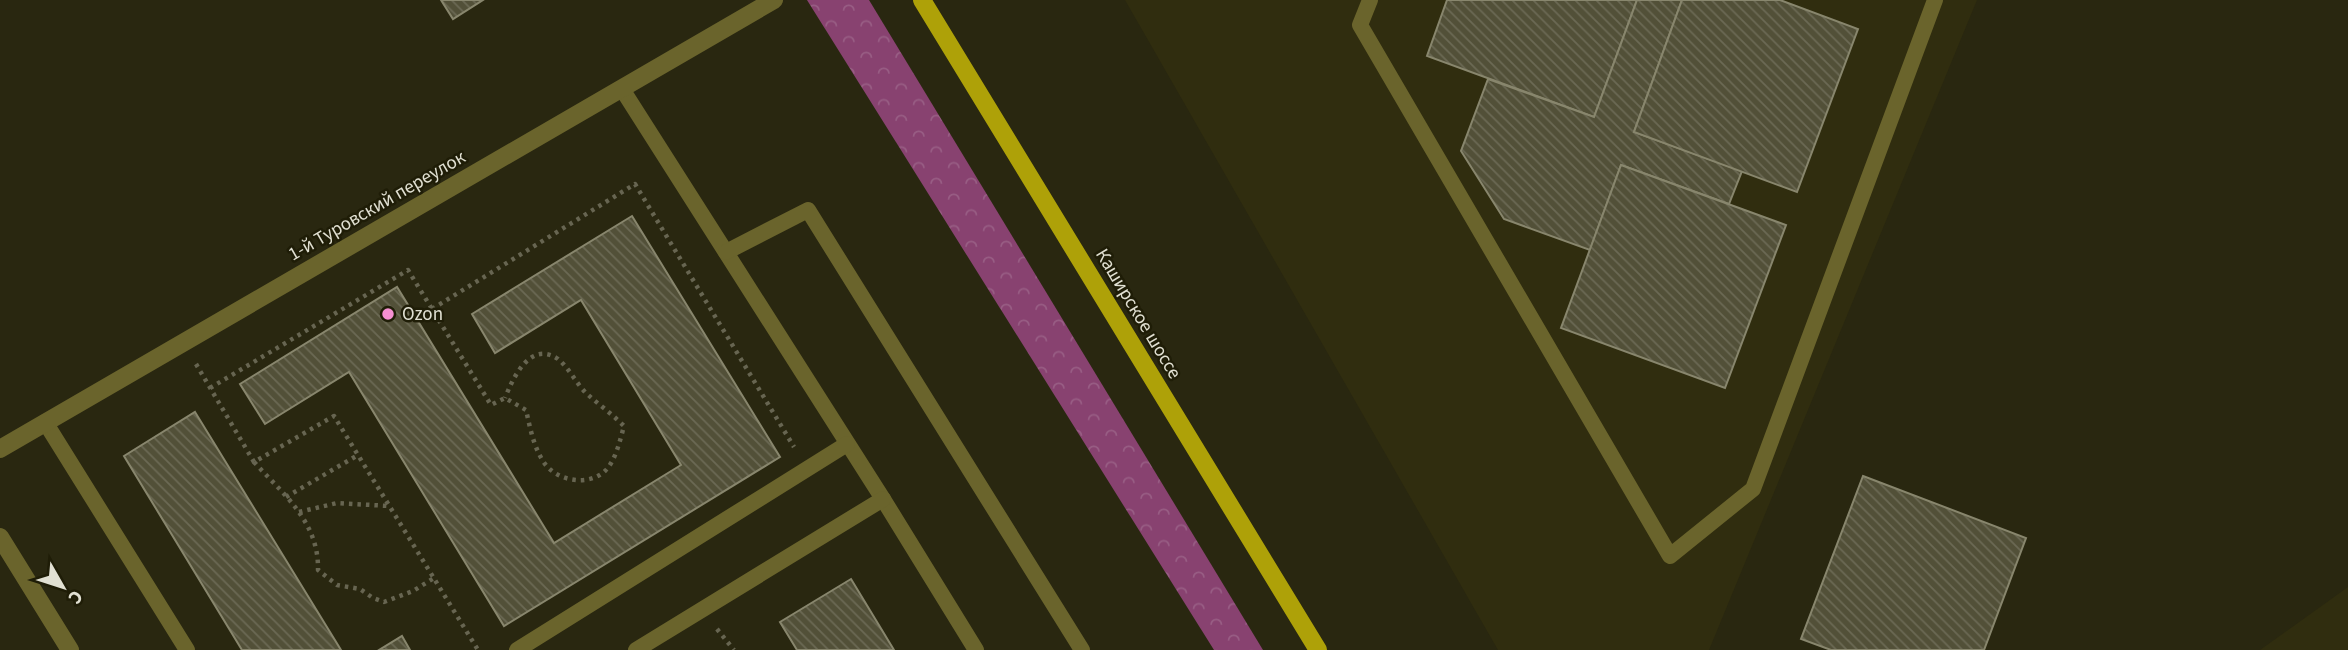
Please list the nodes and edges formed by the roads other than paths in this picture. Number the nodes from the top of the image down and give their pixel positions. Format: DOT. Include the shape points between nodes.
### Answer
graph roads {
  1 [pos="775,0"];
  2 [pos="922,0"];
  3 [pos="1370,0"];
  4 [pos="1935,0"];
  5 [pos="622,89"];
  6 [pos="726,252"];
  7 [pos="45,422"];
  8 [pos="847,444"];
  9 [pos="0,449"];
  10 [pos="883,499"];
  11 [pos="0,537"];
  12 [pos="70,650"];
  13 [pos="187,650"];
  14 [pos="517,650"];
  15 [pos="636,650"];
  16 [pos="976,650"];
  17 [pos="1082,650"];
  18 [pos="1318,650"];
  1 -- 5 [label="street, 1-й Туровский переулок"];
  2 -- 18 [label="main road, Каширское шоссе"];
  3 -- 4 [label="lane" via="1360,25 1670,556 1753,489"];
  5 -- 6 [label="lane"];
  5 -- 7 [label="street, 1-й Туровский переулок"];
  6 -- 8 [label="lane"];
  6 -- 17 [label="lane" via="808,210"];
  7 -- 9 [label="street, 1-й Туровский переулок"];
  7 -- 13 [label="lane"];
  8 -- 10 [label="lane"];
  8 -- 14 [label="lane"];
  10 -- 15 [label="lane"];
  10 -- 16 [label="lane"];
  11 -- 12 [label="street"];
}
